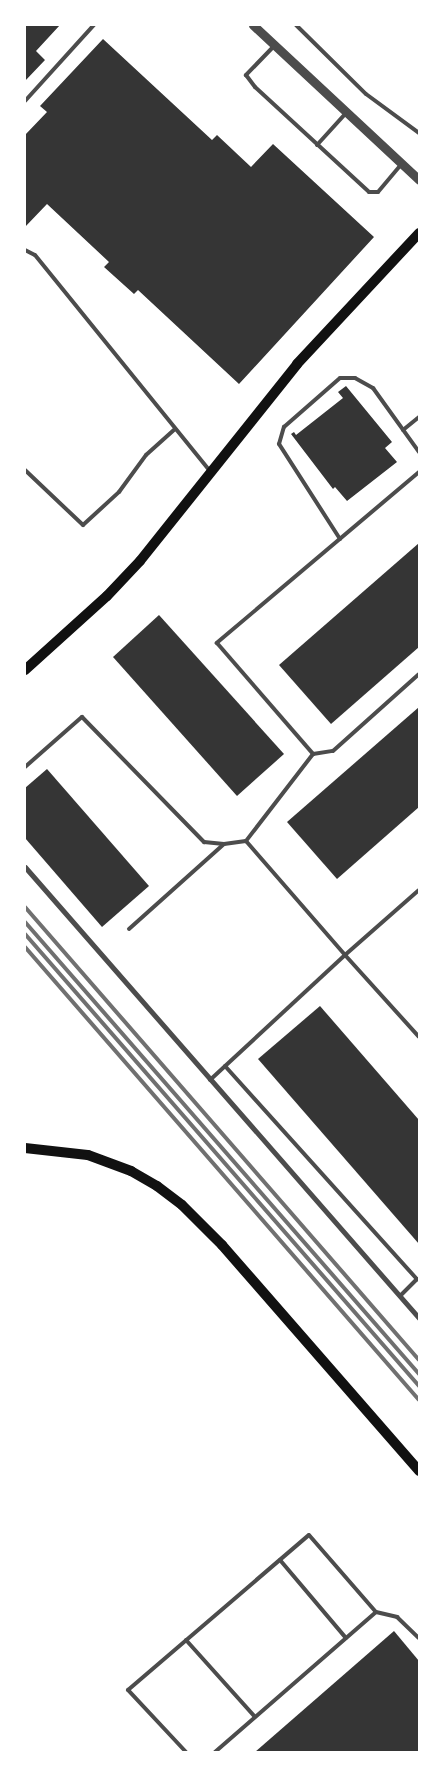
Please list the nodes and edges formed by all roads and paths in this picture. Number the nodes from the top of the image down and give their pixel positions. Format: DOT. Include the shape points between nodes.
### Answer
graph roads {
  1 [pos="94,25"];
  2 [pos="253,25"];
  3 [pos="296,25"];
  4 [pos="275,45"];
  5 [pos="25,101"];
  6 [pos="347,112"];
  7 [pos="419,133"];
  8 [pos="317,145"];
  9 [pos="403,163"];
  10 [pos="419,180"];
  11 [pos="419,233"];
  12 [pos="25,250"];
  13 [pos="419,417"];
  14 [pos="175,429"];
  15 [pos="403,430"];
  16 [pos="419,452"];
  17 [pos="25,470"];
  18 [pos="211,472"];
  19 [pos="419,472"];
  20 [pos="340,539"];
  21 [pos="25,670"];
  22 [pos="419,674"];
  23 [pos="313,754"];
  24 [pos="25,767"];
  25 [pos="246,841"];
  26 [pos="224,844"];
  27 [pos="25,867"];
  28 [pos="419,890"];
  29 [pos="129,929"];
  30 [pos="345,955"];
  31 [pos="419,1037"];
  32 [pos="225,1066"];
  33 [pos="210,1080"];
  34 [pos="25,1148"];
  35 [pos="400,1296"];
  36 [pos="419,1318"];
  37 [pos="419,1471"];
  38 [pos="280,1560"];
  39 [pos="376,1612"];
  40 [pos="346,1638"];
  41 [pos="419,1638"];
  42 [pos="186,1640"];
  43 [pos="255,1718"];
  44 [pos="186,1752"];
  45 [pos="215,1752"];
  1 -- 5 [label="lane"];
  2 -- 4 [label="street"];
  3 -- 7 [label="lane" via="366,94"];
  4 -- 6 [label="street"];
  4 -- 8 [label="lane" via="246,75"];
  6 -- 8 [label="lane"];
  6 -- 9 [label="street"];
  8 -- 9 [label="lane" via="369,192 378,192"];
  9 -- 10 [label="street"];
  11 -- 18 [label="main road" via="297,364"];
  12 -- 14 [label="lane" via="35,255"];
  13 -- 15 [label="lane"];
  14 -- 17 [label="lane" via="146,455 119,492 83,525"];
  14 -- 18 [label="lane"];
  15 -- 16 [label="lane"];
  15 -- 20 [label="lane" via="373,388 355,378 340,378 284,426 279,444"];
  18 -- 21 [label="main road" via="140,561 107,596"];
  19 -- 20 [label="lane"];
  20 -- 23 [label="lane" via="217,643"];
  22 -- 23 [label="lane" via="333,751"];
  23 -- 25 [label="lane"];
  24 -- 26 [label="lane" via="82,717 204,842"];
  25 -- 26 [label="lane"];
  25 -- 30 [label="lane"];
  26 -- 29 [label="lane"];
  27 -- 33 [label="street"];
  28 -- 30 [label="lane"];
  30 -- 31 [label="lane"];
  30 -- 32 [label="lane"];
  32 -- 33 [label="lane"];
  32 -- 35 [label="lane" via="418,1279"];
  33 -- 35 [label="street"];
  34 -- 37 [label="main road" via="96,1158 131,1171 182,1205 222,1245"];
  35 -- 36 [label="street"];
  38 -- 39 [label="lane" via="309,1535"];
  38 -- 40 [label="lane"];
  38 -- 42 [label="lane"];
  39 -- 40 [label="lane"];
  39 -- 41 [label="lane" via="397,1617"];
  40 -- 43 [label="lane"];
  42 -- 43 [label="lane"];
  42 -- 44 [label="lane" via="128,1690"];
  43 -- 45 [label="lane"];
}
